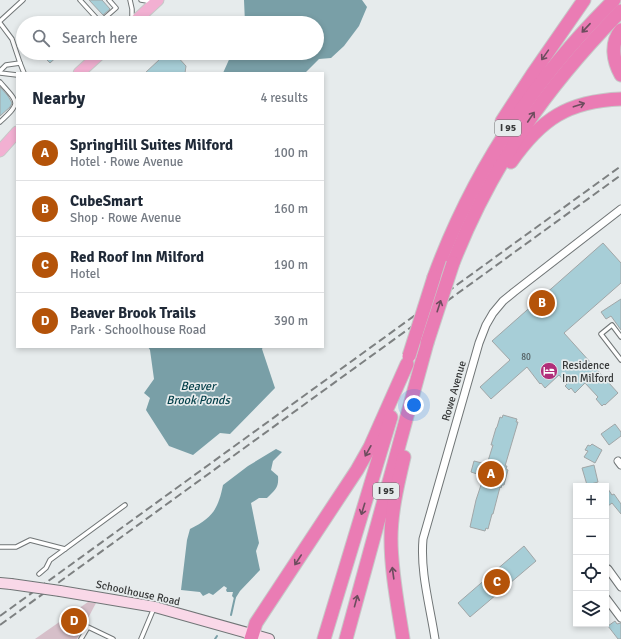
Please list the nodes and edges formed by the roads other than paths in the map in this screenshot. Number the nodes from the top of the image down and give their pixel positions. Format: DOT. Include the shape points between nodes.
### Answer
graph roads {
  1 [pos="24,0"];
  2 [pos="80,0"];
  3 [pos="109,0"];
  4 [pos="130,0"];
  5 [pos="141,0"];
  6 [pos="584,0"];
  7 [pos="614,0"];
  8 [pos="157,1"];
  9 [pos="621,12"];
  10 [pos="95,16"];
  11 [pos="107,16"];
  12 [pos="132,16"];
  13 [pos="140,16"];
  14 [pos="0,22"];
  15 [pos="621,30"];
  16 [pos="16,52"];
  17 [pos="19,60"];
  18 [pos="93,60"];
  19 [pos="20,64"];
  20 [pos="0,72"];
  21 [pos="18,72"];
  22 [pos="24,72"];
  23 [pos="80,72"];
  24 [pos="16,74"];
  25 [pos="621,75"];
  26 [pos="0,82"];
  27 [pos="621,99"];
  28 [pos="0,122"];
  29 [pos="16,133"];
  30 [pos="0,151"];
  31 [pos="621,209"];
  32 [pos="453,263"];
  33 [pos="434,277"];
  34 [pos="621,337"];
  35 [pos="408,360"];
  36 [pos="621,360"];
  37 [pos="420,371"];
  38 [pos="125,505"];
  39 [pos="0,547"];
  40 [pos="65,549"];
  41 [pos="609,570"];
  42 [pos="39,574"];
  43 [pos="0,583"];
  44 [pos="621,588"];
  45 [pos="609,602"];
  46 [pos="155,607"];
  47 [pos="621,618"];
  48 [pos="325,636"];
  49 [pos="251,637"];
  50 [pos="81,639"];
  51 [pos="112,639"];
  52 [pos="141,639"];
  53 [pos="268,639"];
  54 [pos="346,639"];
  55 [pos="403,639"];
  56 [pos="435,639"];
  1 -- 14 [label="lane"];
  2 -- 10 [label="lane"];
  3 -- 11 [label="lane" via="116,8"];
  4 -- 12 [label="lane"];
  5 -- 8 [label="lane"];
  6 -- 33 [label="highway, one-way" via="518,96 479,161 458,207"];
  7 -- 33 [label="highway, I 95, one-way" via="556,62 512,122 468,198"];
  8 -- 13 [label="main road"];
  32 -- 9 [label="highway, I 95, one-way" via="483,197 520,132 565,72"];
  14 -- 16 [label="lane" via="12,40"];
  15 -- 25 [label="highway" via="614,44 614,52"];
  17 -- 19 [label="lane"];
  18 -- 23 [label="main road"];
  19 -- 20 [label="lane" via="6,65"];
  19 -- 21 [label="lane"];
  19 -- 22 [label="lane"];
  20 -- 24 [label="lane"];
  26 -- 28 [label="lane" via="16,100 13,110"];
  32 -- 27 [label="highway, one-way" via="506,169 533,134 548,121 578,105 598,100"];
  29 -- 30 [label="main road"];
  31 -- 56 [label="street, Rowe Avenue" via="503,301 486,325 423,539 423,570"];
  37 -- 32 [label="highway, I 95, one-way, bridge"];
  33 -- 35 [label="highway, I 95, bridge"];
  34 -- 36 [label="lane" via="612,325 601,334"];
  35 -- 48 [label="highway, I 95, one-way"];
  35 -- 49 [label="highway, one-way" via="370,447 357,470 256,623"];
  54 -- 37 [label="highway, I 95, one-way"];
  55 -- 37 [label="highway, one-way" via="392,566 391,537"];
  38 -- 40 [label="lane"];
  39 -- 40 [label="lane" via="16,547 30,540"];
  40 -- 42 [label="lane" via="50,560"];
  41 -- 44 [label="street"];
  43 -- 46 [label="main road, Schoolhouse Road, bridge"];
  45 -- 47 [label="street"];
  46 -- 49 [label="main road, Schoolhouse Road"];
  46 -- 52 [label="lane"];
  49 -- 53 [label="main road, Schoolhouse Road"];
  50 -- 51 [label="lane" via="88,627"];
}
